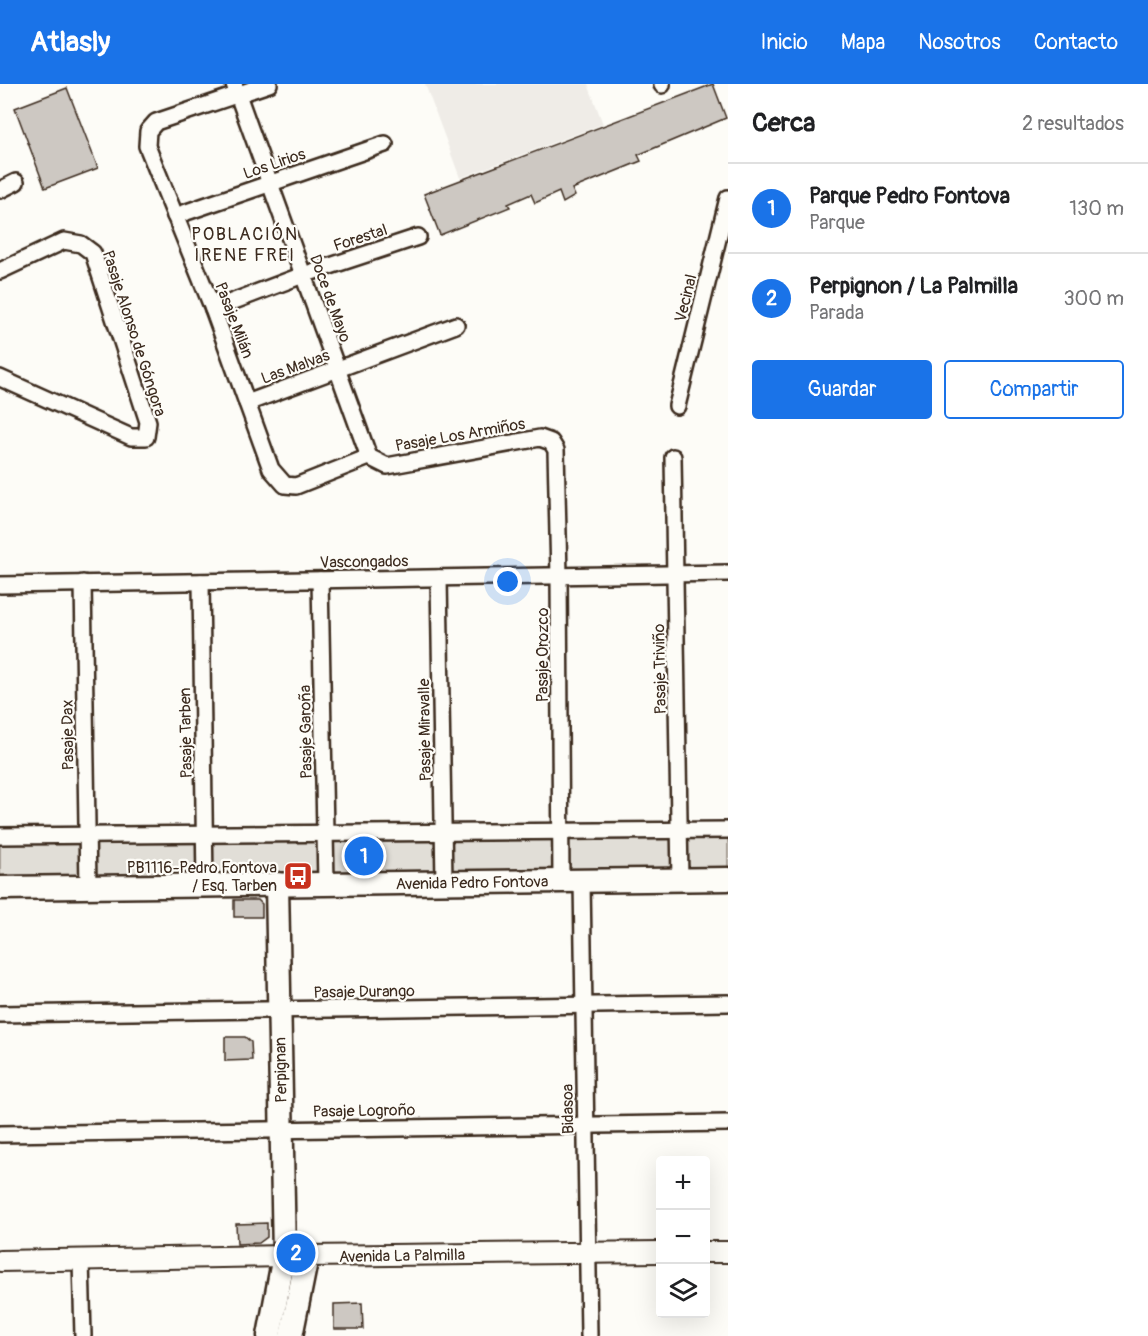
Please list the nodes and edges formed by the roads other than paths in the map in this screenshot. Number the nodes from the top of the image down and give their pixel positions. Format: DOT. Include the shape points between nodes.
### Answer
graph roads {
  1 [pos="269,84"];
  2 [pos="236,89"];
  3 [pos="386,144"];
  4 [pos="16,182"];
  5 [pos="270,183"];
  6 [pos="0,190"];
  7 [pos="728,198"];
  8 [pos="175,216"];
  9 [pos="724,227"];
  10 [pos="418,237"];
  11 [pos="0,271"];
  12 [pos="303,275"];
  13 [pos="213,309"];
  14 [pos="456,326"];
  15 [pos="337,369"];
  16 [pos="0,378"];
  17 [pos="247,403"];
  18 [pos="677,406"];
  19 [pos="540,438"];
  20 [pos="369,457"];
  21 [pos="673,457"];
  22 [pos="728,573"];
  23 [pos="675,574"];
  24 [pos="559,576"];
  25 [pos="440,578"];
  26 [pos="320,580"];
  27 [pos="201,582"];
  28 [pos="83,584"];
  29 [pos="0,585"];
  30 [pos="679,830"];
  31 [pos="728,830"];
  32 [pos="561,831"];
  33 [pos="443,832"];
  34 [pos="204,834"];
  35 [pos="325,834"];
  36 [pos="0,836"];
  37 [pos="87,836"];
  38 [pos="728,879"];
  39 [pos="680,880"];
  40 [pos="572,881"];
  41 [pos="444,882"];
  42 [pos="326,883"];
  43 [pos="277,884"];
  44 [pos="205,885"];
  45 [pos="88,886"];
  46 [pos="0,888"];
  47 [pos="728,1003"];
  48 [pos="584,1006"];
  49 [pos="279,1010"];
  50 [pos="0,1014"];
  51 [pos="728,1123"];
  52 [pos="586,1125"];
  53 [pos="281,1130"];
  54 [pos="0,1134"];
  55 [pos="656,1252"];
  56 [pos="710,1252"];
  57 [pos="728,1252"];
  58 [pos="588,1253"];
  59 [pos="284,1256"];
  60 [pos="307,1256"];
  61 [pos="81,1260"];
  62 [pos="0,1261"];
  63 [pos="83,1336"];
  64 [pos="269,1336"];
  65 [pos="291,1336"];
  66 [pos="589,1336"];
  1 -- 2 [label="street"];
  2 -- 5 [label="street, Doce de Mayo"];
  2 -- 8 [label="street, Pasaje Milán" via="156,122 148,131 147,146"];
  3 -- 5 [label="street, Los Lirios"];
  4 -- 6 [label="street"];
  5 -- 8 [label="street, Los Lirios"];
  5 -- 12 [label="street, Doce de Mayo"];
  7 -- 9 [label="street, Vecinal"];
  8 -- 13 [label="street, Pasaje Milán"];
  9 -- 18 [label="street, Vecinal"];
  10 -- 12 [label="street, Forestal"];
  11 -- 16 [label="street, Pasaje Alonso de Góngora" via="64,241 81,244 93,253 148,422 146,437 130,437"];
  12 -- 13 [label="street, Forestal"];
  12 -- 15 [label="street, Doce de Mayo"];
  13 -- 17 [label="street, Pasaje Milán"];
  14 -- 15 [label="street, Las Malvas"];
  15 -- 17 [label="street, Las Malvas"];
  15 -- 20 [label="street, Doce de Mayo"];
  17 -- 20 [label="street, Pasaje Milán" via="271,469 285,485 296,486"];
  19 -- 20 [label="street, Pasaje Los Armiños" via="387,466"];
  19 -- 24 [label="street, Pasaje Orozco" via="551,442 556,450"];
  21 -- 23 [label="street, Pasaje Triviño"];
  22 -- 23 [label="street, Vascongados"];
  23 -- 24 [label="street, Vascongados"];
  23 -- 30 [label="street, Pasaje Triviño"];
  24 -- 25 [label="street, Vascongados"];
  24 -- 32 [label="street, Pasaje Orozco"];
  25 -- 26 [label="street, Vascongados"];
  25 -- 33 [label="street, Pasaje Miravalle"];
  26 -- 27 [label="street, Vascongados"];
  26 -- 35 [label="street, Pasaje Garoña"];
  27 -- 28 [label="street, Vascongados"];
  27 -- 34 [label="street, Pasaje Tarben"];
  28 -- 29 [label="street, Vascongados"];
  28 -- 37 [label="street, Pasaje Dax"];
  30 -- 31 [label="street"];
  30 -- 32 [label="street"];
  30 -- 39 [label="street, Pasaje Triviño"];
  32 -- 33 [label="street"];
  32 -- 40 [label="street, Pasaje Orozco"];
  33 -- 35 [label="street"];
  33 -- 41 [label="street, Pasaje Miravalle"];
  34 -- 35 [label="street"];
  34 -- 37 [label="street"];
  34 -- 44 [label="street, Pasaje Tarben"];
  35 -- 42 [label="street, Pasaje Garoña"];
  36 -- 37 [label="street"];
  37 -- 45 [label="street, Pasaje Dax"];
  38 -- 39 [label="main road, Avenida Pedro Fontova"];
  39 -- 40 [label="main road, Avenida Pedro Fontova"];
  40 -- 41 [label="main road, Avenida Pedro Fontova"];
  40 -- 48 [label="street, Bidasoa"];
  41 -- 42 [label="main road, Avenida Pedro Fontova"];
  42 -- 43 [label="main road, Avenida Pedro Fontova"];
  43 -- 44 [label="main road, Avenida Pedro Fontova"];
  43 -- 49 [label="main road, Perpignan"];
  44 -- 45 [label="main road, Avenida Pedro Fontova"];
  45 -- 46 [label="main road, Avenida Pedro Fontova"];
  47 -- 48 [label="street, Pasaje Durango"];
  48 -- 49 [label="street, Pasaje Durango"];
  48 -- 52 [label="street, Bidasoa"];
  49 -- 50 [label="street, Pasaje Durango"];
  49 -- 53 [label="main road, Perpignan"];
  51 -- 52 [label="street, Pasaje Logroño"];
  52 -- 53 [label="street, Pasaje Logroño"];
  52 -- 58 [label="street, Bidasoa"];
  53 -- 54 [label="street, Pasaje Logroño"];
  53 -- 59 [label="main road, Perpignan"];
  55 -- 58 [label="street, Avenida La Palmilla"];
  56 -- 57 [label="street"];
  58 -- 60 [label="street, Avenida La Palmilla"];
  58 -- 66 [label="street, Bidasoa"];
  59 -- 60 [label="main road, Avenida La Palmilla"];
  59 -- 61 [label="street, Avenida La Palmilla"];
  59 -- 64 [label="main road, Perpignan"];
  60 -- 65 [label="main road"];
  61 -- 62 [label="street, Avenida La Palmilla"];
  61 -- 63 [label="street"];
}
